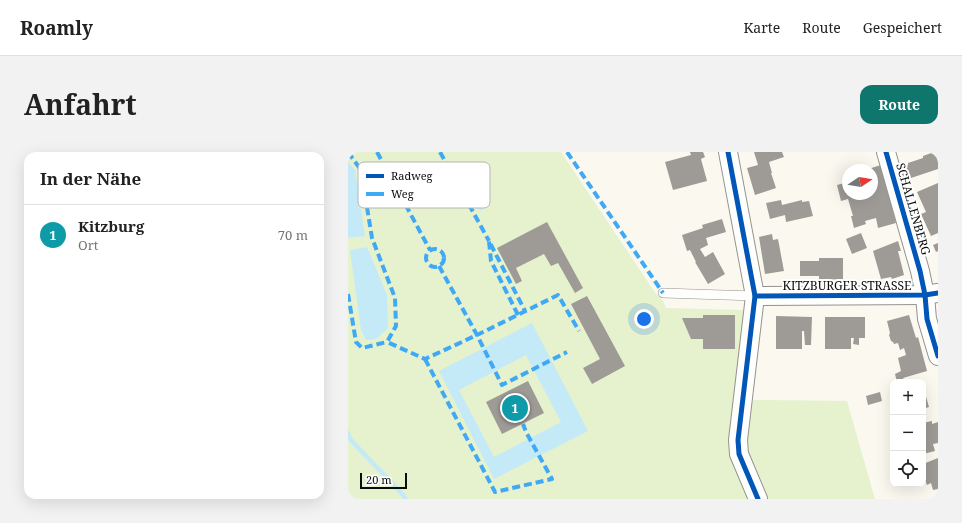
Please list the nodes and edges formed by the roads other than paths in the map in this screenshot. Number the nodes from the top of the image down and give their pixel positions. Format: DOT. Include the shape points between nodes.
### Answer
graph roads {
  1 [pos="728,152"];
  2 [pos="886,152"];
  3 [pos="663,292"];
  4 [pos="932,294"];
  5 [pos="755,296"];
  6 [pos="938,356"];
  7 [pos="758,499"];
  1 -- 5 [label="street"];
  2 -- 4 [label="street, SCHALLENBERG" via="920,271"];
  3 -- 5 [label="lane, KITZBURGER STRASSE"];
  4 -- 5 [label="street, KITZBURGER STRASSE"];
  4 -- 6 [label="street, SCHALLENBERG" via="927,319"];
  5 -- 7 [label="street" via="738,440 739,454"];
}
